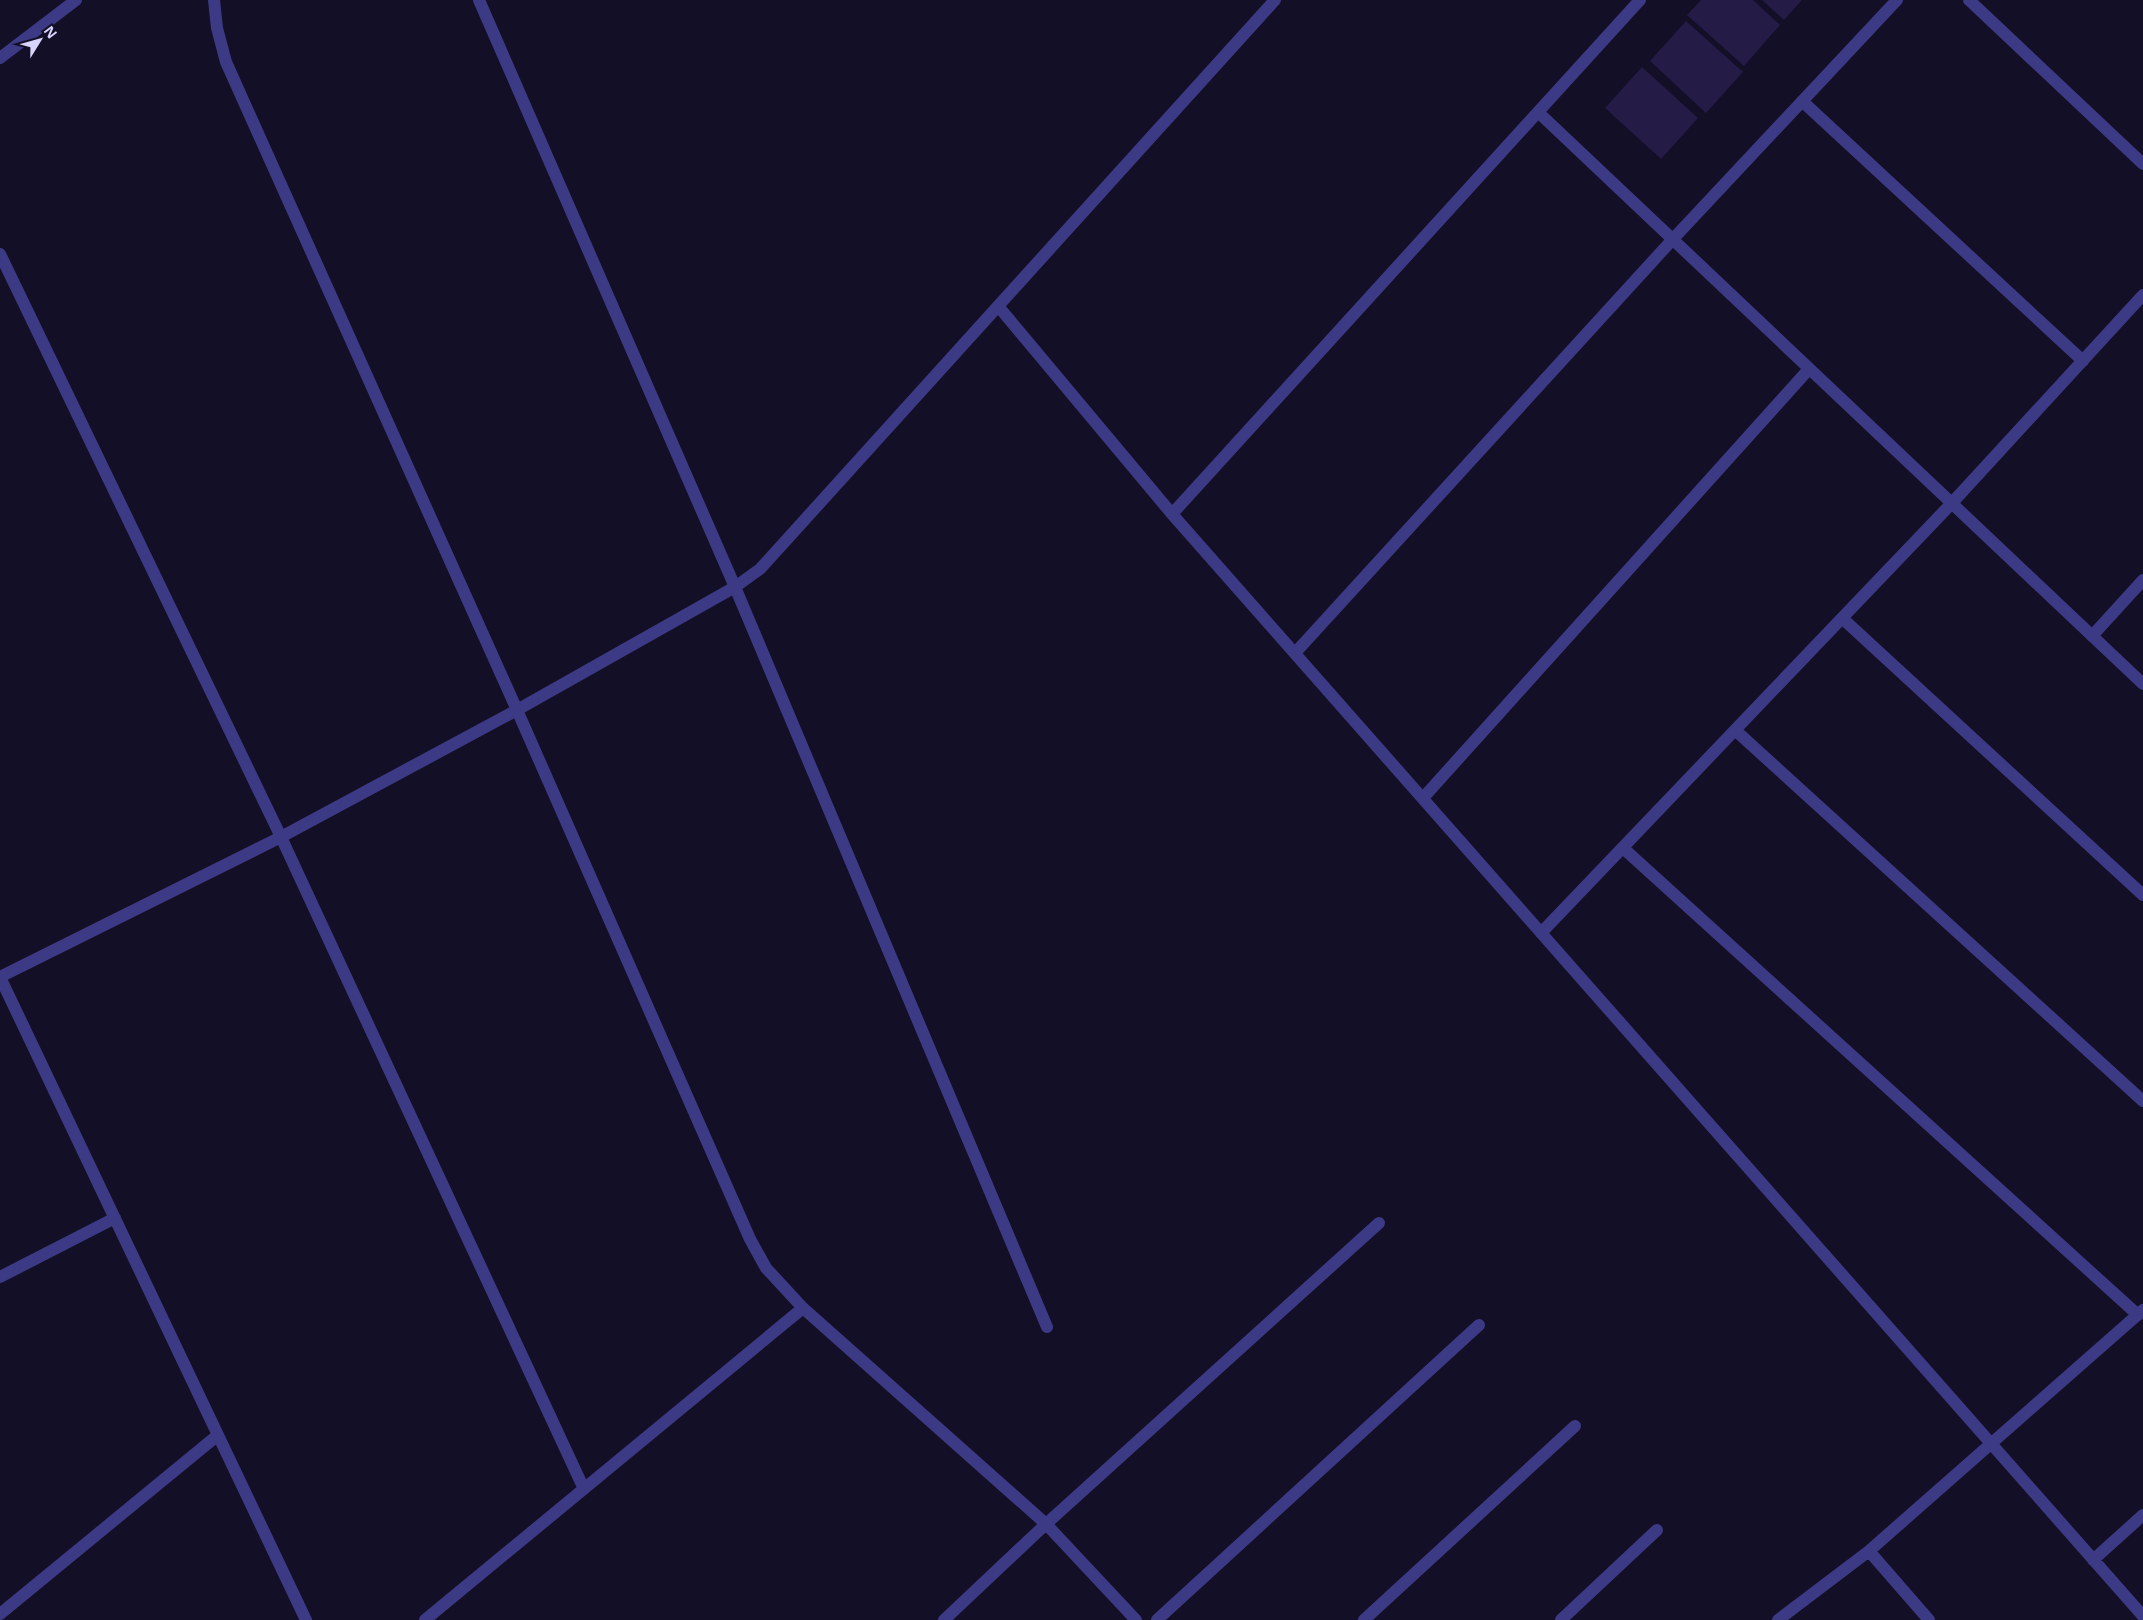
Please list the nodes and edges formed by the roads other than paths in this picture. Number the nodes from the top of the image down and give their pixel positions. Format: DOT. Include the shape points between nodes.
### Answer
graph roads {
  1 [pos="76,0"];
  2 [pos="214,0"];
  3 [pos="479,0"];
  4 [pos="1275,0"];
  5 [pos="1640,0"];
  6 [pos="1896,0"];
  7 [pos="1969,0"];
  8 [pos="0,58"];
  9 [pos="1802,101"];
  10 [pos="1538,112"];
  11 [pos="2143,164"];
  12 [pos="1673,240"];
  13 [pos="0,254"];
  14 [pos="2143,295"];
  15 [pos="998,306"];
  16 [pos="2083,361"];
  17 [pos="1809,369"];
  18 [pos="1951,504"];
  19 [pos="1172,514"];
  20 [pos="2143,580"];
  21 [pos="736,588"];
  22 [pos="1842,618"];
  23 [pos="2092,636"];
  24 [pos="1295,654"];
  25 [pos="2143,684"];
  26 [pos="517,710"];
  27 [pos="1735,730"];
  28 [pos="1423,798"];
  29 [pos="281,837"];
  30 [pos="1623,848"];
  31 [pos="2143,895"];
  32 [pos="1542,933"];
  33 [pos="0,977"];
  34 [pos="2143,1102"];
  35 [pos="115,1218"];
  36 [pos="1379,1223"];
  37 [pos="0,1277"];
  38 [pos="803,1308"];
  39 [pos="2140,1312"];
  40 [pos="1479,1325"];
  41 [pos="1047,1327"];
  42 [pos="1575,1426"];
  43 [pos="218,1435"];
  44 [pos="1990,1443"];
  45 [pos="584,1489"];
  46 [pos="2143,1515"];
  47 [pos="1046,1524"];
  48 [pos="1656,1530"];
  49 [pos="1869,1551"];
  50 [pos="2093,1560"];
  51 [pos="0,1614"];
  52 [pos="2143,1616"];
  53 [pos="306,1620"];
  54 [pos="425,1620"];
  55 [pos="944,1620"];
  56 [pos="1136,1620"];
  57 [pos="1157,1620"];
  58 [pos="1364,1620"];
  59 [pos="1561,1620"];
  60 [pos="1778,1620"];
  61 [pos="1928,1620"];
  1 -- 8 [label="street"];
  2 -- 26 [label="street" via="226,62"];
  3 -- 21 [label="street"];
  4 -- 15 [label="street"];
  5 -- 10 [label="street"];
  6 -- 9 [label="street"];
  7 -- 11 [label="street"];
  9 -- 12 [label="street"];
  9 -- 16 [label="street"];
  10 -- 12 [label="street"];
  10 -- 19 [label="street"];
  12 -- 17 [label="street"];
  12 -- 24 [label="street"];
  13 -- 29 [label="street"];
  14 -- 16 [label="street"];
  15 -- 19 [label="street"];
  15 -- 21 [label="street" via="760,569"];
  16 -- 18 [label="street"];
  17 -- 18 [label="street"];
  17 -- 28 [label="street"];
  18 -- 22 [label="street"];
  18 -- 23 [label="street"];
  19 -- 24 [label="street"];
  20 -- 23 [label="street"];
  21 -- 26 [label="street"];
  21 -- 41 [label="street"];
  22 -- 27 [label="street"];
  22 -- 31 [label="street"];
  23 -- 25 [label="street"];
  24 -- 28 [label="street"];
  26 -- 29 [label="street"];
  26 -- 38 [label="street" via="750,1240 766,1268"];
  27 -- 30 [label="street"];
  27 -- 34 [label="street"];
  28 -- 32 [label="street"];
  29 -- 33 [label="street"];
  29 -- 45 [label="street"];
  30 -- 32 [label="street"];
  30 -- 39 [label="street"];
  32 -- 44 [label="street"];
  33 -- 35 [label="street"];
  35 -- 37 [label="street"];
  35 -- 43 [label="street"];
  36 -- 47 [label="street"];
  38 -- 45 [label="street"];
  38 -- 47 [label="street"];
  39 -- 44 [label="street"];
  40 -- 57 [label="street"];
  42 -- 58 [label="street"];
  43 -- 51 [label="street"];
  43 -- 53 [label="street"];
  44 -- 49 [label="street"];
  44 -- 50 [label="street"];
  45 -- 54 [label="street"];
  46 -- 50 [label="street"];
  47 -- 55 [label="street"];
  47 -- 56 [label="street"];
  48 -- 59 [label="street"];
  49 -- 60 [label="street"];
  49 -- 61 [label="street"];
  50 -- 52 [label="street"];
}
